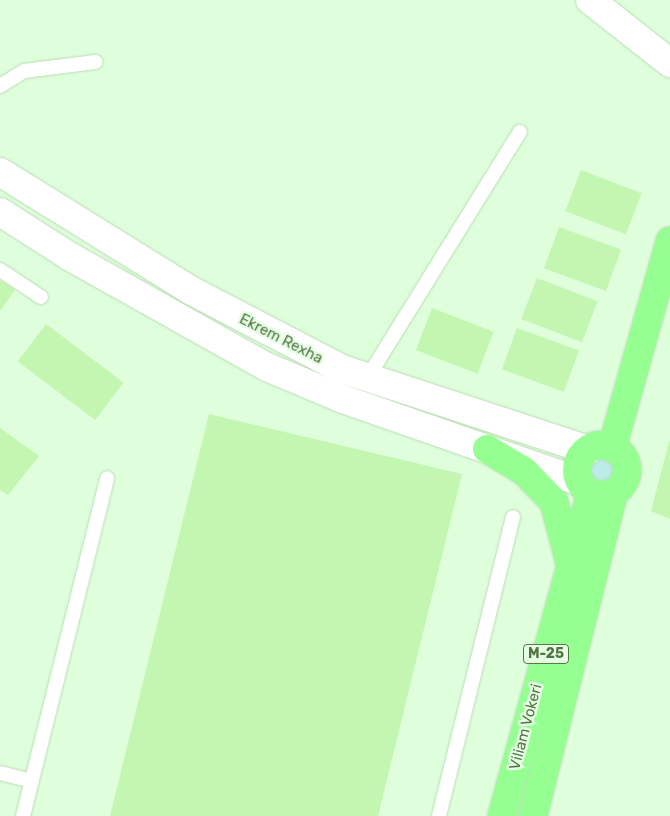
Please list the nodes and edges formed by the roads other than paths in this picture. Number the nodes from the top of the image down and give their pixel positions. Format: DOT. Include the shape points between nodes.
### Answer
graph roads {
  1 [pos="590,0"];
  2 [pos="95,62"];
  3 [pos="670,63"];
  4 [pos="0,86"];
  5 [pos="520,132"];
  6 [pos="0,172"];
  7 [pos="0,212"];
  8 [pos="670,241"];
  9 [pos="0,270"];
  10 [pos="41,297"];
  11 [pos="366,380"];
  12 [pos="487,449"];
  13 [pos="600,449"];
  14 [pos="107,478"];
  15 [pos="595,488"];
  16 [pos="513,517"];
  17 [pos="570,566"];
  18 [pos="0,773"];
  19 [pos="32,781"];
  20 [pos="23,816"];
  21 [pos="439,816"];
  22 [pos="502,816"];
  23 [pos="533,816"];
  1 -- 3 [label="street"];
  2 -- 4 [label="lane" via="24,71"];
  5 -- 11 [label="lane"];
  6 -- 11 [label="street, Ekrem Rexha" via="266,333"];
  7 -- 12 [label="street, Ekrem Rexha" via="69,256 268,367"];
  8 -- 13 [label="main road"];
  9 -- 10 [label="lane"];
  11 -- 13 [label="street, Ekrem Rexha"];
  12 -- 15 [label="street, Ekrem Rexha"];
  12 -- 17 [label="main road" via="524,471 554,502"];
  13 -- 15 [label="main road" via="578,464"];
  13 -- 15 [label="main road" via="626,465 625,481"];
  14 -- 19 [label="lane"];
  15 -- 17 [label="main road, Viliam Vokeri / M-25"];
  15 -- 23 [label="main road, Viliam Vokeri / M-25"];
  16 -- 21 [label="lane"];
  17 -- 22 [label="main road, Viliam Vokeri / M-25"];
  18 -- 19 [label="lane"];
  19 -- 20 [label="lane"];
}
